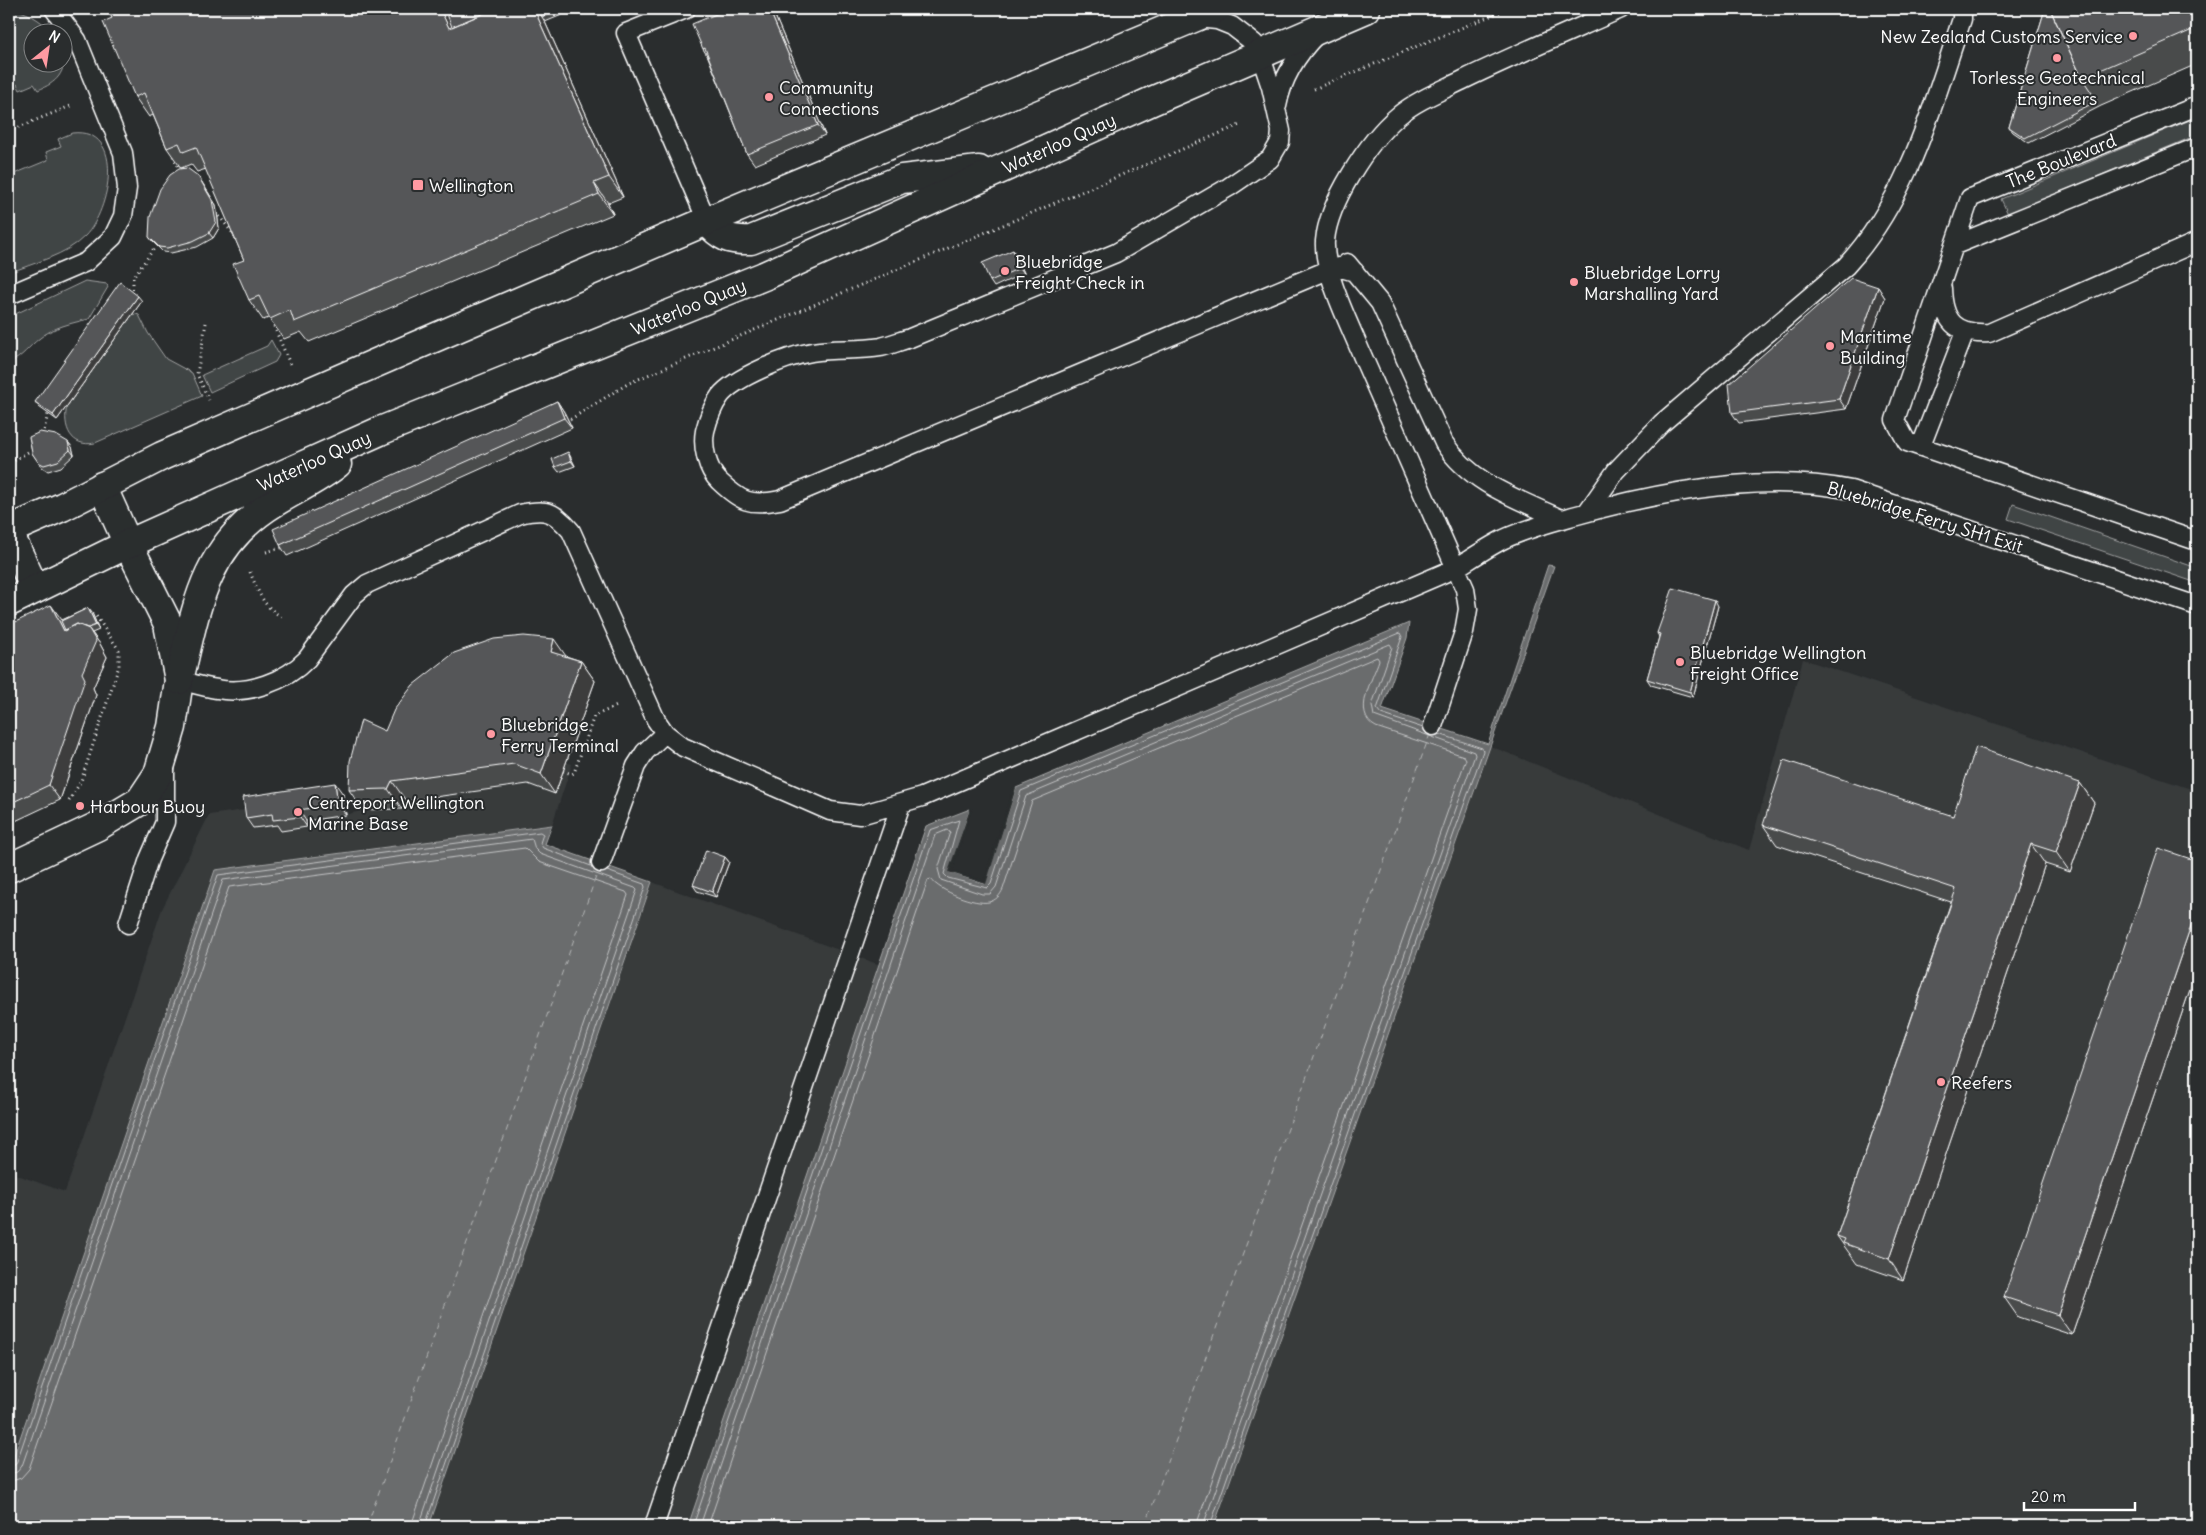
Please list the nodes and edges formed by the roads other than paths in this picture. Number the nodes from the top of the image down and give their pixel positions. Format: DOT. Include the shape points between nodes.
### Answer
graph roads {
  1 [pos="54,9"];
  2 [pos="686,9"];
  3 [pos="1366,9"];
  4 [pos="1621,9"];
  5 [pos="1962,9"];
  6 [pos="1204,13"];
  7 [pos="1324,27"];
  8 [pos="1260,54"];
  9 [pos="2197,106"];
  10 [pos="1277,108"];
  11 [pos="2197,147"];
  12 [pos="1006,166"];
  13 [pos="707,221"];
  14 [pos="1325,242"];
  15 [pos="2197,242"];
  16 [pos="1955,245"];
  17 [pos="1328,270"];
  18 [pos="1355,272"];
  19 [pos="1942,283"];
  20 [pos="9,295"];
  21 [pos="1965,332"];
  22 [pos="380,431"];
  23 [pos="1922,446"];
  24 [pos="102,486"];
  25 [pos="1587,512"];
  26 [pos="1561,519"];
  27 [pos="9,531"];
  28 [pos="2197,541"];
  29 [pos="128,544"];
  30 [pos="1456,568"];
  31 [pos="35,590"];
  32 [pos="9,602"];
  33 [pos="2197,606"];
  34 [pos="178,680"];
  35 [pos="1433,726"];
  36 [pos="665,733"];
  37 [pos="164,752"];
  38 [pos="901,804"];
  39 [pos="601,864"];
  40 [pos="9,868"];
  41 [pos="128,924"];
  42 [pos="654,1526"];
  1 -- 20 [label="lane" via="78,40 123,153 127,188 123,216 113,238 86,262"];
  2 -- 13 [label="lane" via="626,33"];
  3 -- 7 [label="main road, Waterloo Quay"];
  4 -- 14 [label="lane" via="1470,76 1399,115 1381,132 1344,188 1329,220"];
  5 -- 25 [label="lane" via="1962,19 1908,169 1866,245 1846,266 1662,423 1616,470"];
  6 -- 8 [label="lane" via="1232,26 1254,43"];
  6 -- 13 [label="main road"];
  7 -- 8 [label="main road, Waterloo Quay"];
  7 -- 10 [label="lane" via="1290,68 1280,89"];
  8 -- 10 [label="lane"];
  8 -- 12 [label="main road, Waterloo Quay"];
  9 -- 16 [label="lane, The Boulevard" via="1970,198"];
  10 -- 17 [label="lane" via="1280,142 1270,159 1230,187 1116,253 910,338 881,347 812,352 743,378 720,395 708,416 704,438 706,455 714,476 730,492 748,503 780,500"];
  11 -- 16 [label="lane"];
  12 -- 13 [label="main road" via="902,179 751,240 726,238"];
  12 -- 22 [label="main road, Waterloo Quay" via="764,276"];
  13 -- 24 [label="main road" via="171,452"];
  14 -- 17 [label="lane"];
  14 -- 18 [label="lane"];
  15 -- 21 [label="lane" via="2006,326 1989,332"];
  16 -- 19 [label="lane, The Boulevard"];
  17 -- 18 [label="lane" via="1338,267"];
  17 -- 30 [label="lane"];
  18 -- 26 [label="lane" via="1380,303 1444,443 1454,458 1493,487"];
  19 -- 21 [label="lane" via="1946,311 1953,325"];
  19 -- 23 [label="lane, The Boulevard" via="1895,420 1907,442"];
  21 -- 23 [label="lane"];
  22 -- 29 [label="main road, Waterloo Quay"];
  22 -- 34 [label="main road" via="325,474 265,508 217,556 200,595"];
  23 -- 28 [label="lane"];
  24 -- 27 [label="main road"];
  24 -- 29 [label="main road"];
  25 -- 26 [label="lane, Bluebridge Ferry SH1 Exit"];
  25 -- 33 [label="lane, Bluebridge Ferry SH1 Exit" via="1727,485 1819,483 1851,490"];
  26 -- 30 [label="lane, Bluebridge Ferry SH1 Exit" via="1504,539"];
  27 -- 31 [label="main road"];
  29 -- 31 [label="main road, Waterloo Quay"];
  29 -- 34 [label="main road" via="168,624"];
  30 -- 35 [label="lane" via="1468,609 1464,632"];
  30 -- 38 [label="lane, Bluebridge Ferry SH1 Exit" via="922,798"];
  31 -- 32 [label="main road, Waterloo Quay"];
  34 -- 36 [label="lane" via="218,690 237,690 272,682 307,659 354,595 367,584 506,520 537,510 550,512 571,530 656,720"];
  34 -- 37 [label="main road" via="175,714"];
  36 -- 38 [label="lane, Bluebridge Ferry SH1 Exit" via="683,747 830,811 860,815"];
  36 -- 39 [label="lane" via="636,766"];
  37 -- 40 [label="main road" via="158,774 140,801 98,826"];
  37 -- 41 [label="lane" via="165,822"];
  38 -- 42 [label="lane"];
}
